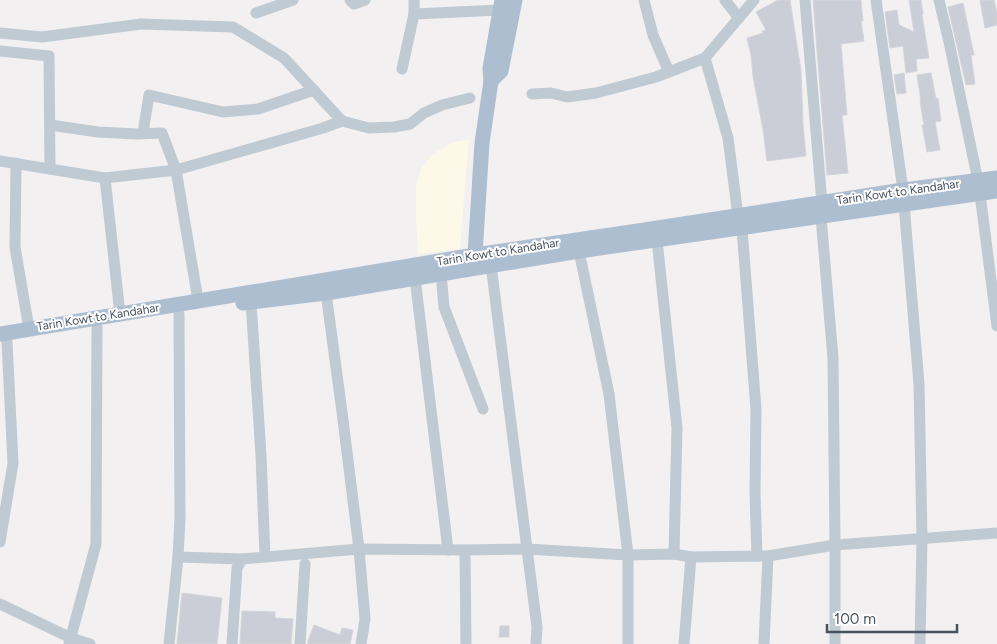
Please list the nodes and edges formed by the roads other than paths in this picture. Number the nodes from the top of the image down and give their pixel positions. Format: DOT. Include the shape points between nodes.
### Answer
graph roads {
  1 [pos="292,0"];
  2 [pos="350,0"];
  3 [pos="365,0"];
  4 [pos="414,0"];
  5 [pos="515,0"];
  6 [pos="644,0"];
  7 [pos="725,0"];
  8 [pos="754,0"];
  9 [pos="805,0"];
  10 [pos="876,0"];
  11 [pos="939,0"];
  12 [pos="501,5"];
  13 [pos="256,13"];
  14 [pos="414,14"];
  15 [pos="739,18"];
  16 [pos="0,33"];
  17 [pos="0,51"];
  18 [pos="705,58"];
  19 [pos="402,69"];
  20 [pos="669,72"];
  21 [pos="491,81"];
  22 [pos="314,90"];
  23 [pos="532,94"];
  24 [pos="470,98"];
  25 [pos="342,121"];
  26 [pos="50,125"];
  27 [pos="144,133"];
  28 [pos="0,161"];
  29 [pos="16,163"];
  30 [pos="50,169"];
  31 [pos="176,170"];
  32 [pos="105,178"];
  33 [pos="997,178"];
  34 [pos="979,187"];
  35 [pos="997,191"];
  36 [pos="904,197"];
  37 [pos="821,210"];
  38 [pos="740,222"];
  39 [pos="639,237"];
  40 [pos="657,240"];
  41 [pos="578,251"];
  42 [pos="475,261"];
  43 [pos="491,265"];
  44 [pos="441,273"];
  45 [pos="415,278"];
  46 [pos="326,292"];
  47 [pos="198,300"];
  48 [pos="251,302"];
  49 [pos="120,314"];
  50 [pos="179,314"];
  51 [pos="997,326"];
  52 [pos="97,327"];
  53 [pos="29,329"];
  54 [pos="2,340"];
  55 [pos="483,409"];
  56 [pos="997,533"];
  57 [pos="922,538"];
  58 [pos="0,542"];
  59 [pos="835,544"];
  60 [pos="527,549"];
  61 [pos="359,550"];
  62 [pos="448,550"];
  63 [pos="465,550"];
  64 [pos="674,554"];
  65 [pos="628,555"];
  66 [pos="762,556"];
  67 [pos="178,557"];
  68 [pos="265,557"];
  69 [pos="691,557"];
  70 [pos="242,559"];
  71 [pos="305,564"];
  72 [pos="0,604"];
  73 [pos="70,641"];
  74 [pos="90,644"];
  75 [pos="169,644"];
  76 [pos="232,644"];
  77 [pos="300,644"];
  78 [pos="360,644"];
  79 [pos="466,644"];
  80 [pos="536,644"];
  81 [pos="628,644"];
  82 [pos="684,644"];
  83 [pos="764,644"];
  84 [pos="835,644"];
  85 [pos="920,644"];
  1 -- 13 [label="street"];
  2 -- 3 [label="street" via="354,4"];
  4 -- 14 [label="street"];
  5 -- 21 [label="main road" via="501,71"];
  6 -- 20 [label="street" via="653,35"];
  7 -- 15 [label="street"];
  8 -- 15 [label="street"];
  9 -- 37 [label="street"];
  10 -- 36 [label="street"];
  11 -- 34 [label="street"];
  12 -- 14 [label="street"];
  12 -- 21 [label="main road" via="490,68"];
  14 -- 19 [label="street"];
  15 -- 18 [label="street"];
  16 -- 22 [label="street" via="42,37 141,24 234,27 284,58"];
  17 -- 26 [label="street" via="48,56"];
  18 -- 20 [label="street"];
  18 -- 38 [label="street" via="728,138"];
  20 -- 23 [label="street" via="596,93 567,97 551,93"];
  21 -- 42 [label="main road" via="482,144"];
  22 -- 25 [label="street"];
  22 -- 27 [label="street" via="258,108 223,112 148,95"];
  24 -- 25 [label="street" via="442,105 410,124 394,127 369,128"];
  25 -- 31 [label="street"];
  26 -- 27 [label="street" via="98,132"];
  26 -- 30 [label="street"];
  27 -- 31 [label="street" via="162,133"];
  28 -- 29 [label="street"];
  29 -- 30 [label="street"];
  29 -- 53 [label="street" via="14,247"];
  30 -- 32 [label="street"];
  31 -- 32 [label="street"];
  31 -- 47 [label="street"];
  32 -- 49 [label="street"];
  33 -- 34 [label="main road, Tarin Kowt to Kandahar"];
  34 -- 35 [label="main road, Tarin Kowt to Kandahar"];
  34 -- 36 [label="main road, Tarin Kowt to Kandahar"];
  34 -- 51 [label="street"];
  36 -- 37 [label="main road, Tarin Kowt to Kandahar"];
  36 -- 57 [label="street" via="919,384"];
  37 -- 38 [label="main road, Tarin Kowt to Kandahar"];
  37 -- 59 [label="street" via="833,358"];
  38 -- 39 [label="main road, Tarin Kowt to Kandahar"];
  38 -- 40 [label="main road, Tarin Kowt to Kandahar"];
  38 -- 66 [label="street" via="756,409 755,494"];
  39 -- 40 [label="main road, Tarin Kowt to Kandahar"];
  39 -- 41 [label="main road, Tarin Kowt to Kandahar"];
  39 -- 42 [label="main road, Tarin Kowt to Kandahar"];
  40 -- 64 [label="street" via="676,428"];
  41 -- 43 [label="main road, Tarin Kowt to Kandahar"];
  41 -- 65 [label="street" via="609,394"];
  42 -- 43 [label="main road, Tarin Kowt to Kandahar"];
  42 -- 44 [label="main road, Tarin Kowt to Kandahar"];
  42 -- 47 [label="main road, Tarin Kowt to Kandahar"];
  43 -- 60 [label="street"];
  44 -- 45 [label="main road, Tarin Kowt to Kandahar"];
  44 -- 55 [label="street" via="444,307"];
  45 -- 46 [label="main road, Tarin Kowt to Kandahar"];
  45 -- 62 [label="street"];
  46 -- 48 [label="main road, Tarin Kowt to Kandahar"];
  46 -- 61 [label="street"];
  47 -- 49 [label="main road, Tarin Kowt to Kandahar"];
  48 -- 50 [label="main road, Tarin Kowt to Kandahar"];
  48 -- 68 [label="street" via="262,454"];
  49 -- 53 [label="main road, Tarin Kowt to Kandahar"];
  50 -- 52 [label="main road, Tarin Kowt to Kandahar"];
  50 -- 67 [label="street"];
  52 -- 54 [label="main road, Tarin Kowt to Kandahar"];
  52 -- 73 [label="street" via="96,544"];
  53 -- 54 [label="main road, Tarin Kowt to Kandahar"];
  54 -- 58 [label="street" via="13,463"];
  56 -- 57 [label="street"];
  57 -- 59 [label="street"];
  57 -- 85 [label="street"];
  59 -- 66 [label="street"];
  59 -- 84 [label="street"];
  60 -- 63 [label="street"];
  60 -- 65 [label="street"];
  60 -- 80 [label="street" via="537,627"];
  61 -- 62 [label="street"];
  61 -- 68 [label="street"];
  61 -- 78 [label="street" via="365,619"];
  62 -- 63 [label="street"];
  63 -- 79 [label="street"];
  64 -- 65 [label="street"];
  64 -- 69 [label="street"];
  65 -- 81 [label="street"];
  66 -- 69 [label="street"];
  66 -- 83 [label="street"];
  67 -- 70 [label="street"];
  67 -- 75 [label="street"];
  68 -- 70 [label="street"];
  69 -- 82 [label="street"];
  70 -- 76 [label="street" via="237,568"];
  71 -- 77 [label="street"];
  72 -- 73 [label="street"];
  73 -- 74 [label="street"];
}
